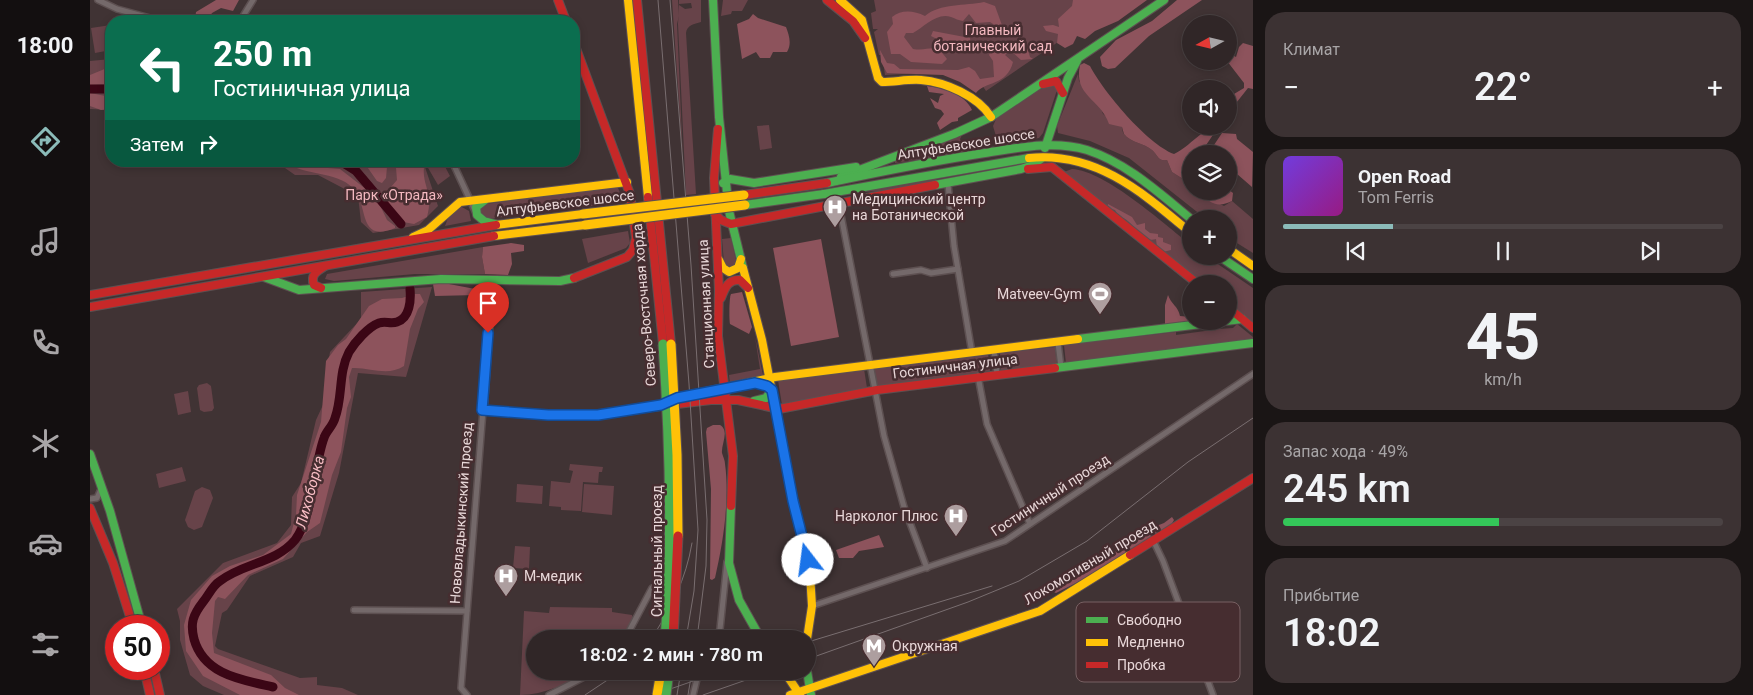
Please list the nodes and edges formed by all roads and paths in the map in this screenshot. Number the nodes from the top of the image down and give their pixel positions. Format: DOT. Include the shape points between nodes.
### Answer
graph roads {
  1 [pos="98,0"];
  2 [pos="253,0"];
  3 [pos="558,0"];
  4 [pos="628,0"];
  5 [pos="638,0"];
  6 [pos="713,0"];
  7 [pos="827,0"];
  8 [pos="840,0"];
  9 [pos="1164,0"];
  10 [pos="139,15"];
  11 [pos="244,15"];
  12 [pos="564,15"];
  13 [pos="868,42"];
  14 [pos="580,59"];
  15 [pos="1078,59"];
  16 [pos="1037,86"];
  17 [pos="1063,93"];
  18 [pos="719,117"];
  19 [pos="991,117"];
  20 [pos="1045,146"];
  21 [pos="1042,158"];
  22 [pos="866,165"];
  23 [pos="455,167"];
  24 [pos="1021,169"];
  25 [pos="833,170"];
  26 [pos="959,170"];
  27 [pos="850,172"];
  28 [pos="873,173"];
  29 [pos="725,181"];
  30 [pos="627,182"];
  31 [pos="827,183"];
  32 [pos="944,185"];
  33 [pos="714,188"];
  34 [pos="829,194"];
  35 [pos="878,197"];
  36 [pos="487,199"];
  37 [pos="469,201"];
  38 [pos="838,204"];
  39 [pos="1182,212"];
  40 [pos="476,213"];
  41 [pos="715,214"];
  42 [pos="503,224"];
  43 [pos="731,224"];
  44 [pos="1182,226"];
  45 [pos="404,241"];
  46 [pos="1237,255"];
  47 [pos="718,256"];
  48 [pos="741,259"];
  49 [pos="328,265"];
  50 [pos="1233,265"];
  51 [pos="1253,266"];
  52 [pos="958,269"];
  53 [pos="893,274"];
  54 [pos="1187,275"];
  55 [pos="262,277"];
  56 [pos="1253,279"];
  57 [pos="492,280"];
  58 [pos="323,288"];
  59 [pos="750,293"];
  60 [pos="90,296"];
  61 [pos="720,302"];
  62 [pos="90,307"];
  63 [pos="1237,315"];
  64 [pos="1242,319"];
  65 [pos="1253,328"];
  66 [pos="1058,342"];
  67 [pos="1253,343"];
  68 [pos="667,344"];
  69 [pos="994,351"];
  70 [pos="972,353"];
  71 [pos="870,366"];
  72 [pos="1061,367"];
  73 [pos="997,374"];
  74 [pos="1253,374"];
  75 [pos="978,376"];
  76 [pos="770,378"];
  77 [pos="755,383"];
  78 [pos="725,389"];
  79 [pos="772,390"];
  80 [pos="875,390"];
  81 [pos="727,400"];
  82 [pos="748,402"];
  83 [pos="661,405"];
  84 [pos="776,409"];
  85 [pos="482,410"];
  86 [pos="90,454"];
  87 [pos="1253,478"];
  88 [pos="101,487"];
  89 [pos="90,499"];
  90 [pos="90,508"];
  91 [pos="1030,524"];
  92 [pos="1153,540"];
  93 [pos="728,547"];
  94 [pos="927,568"];
  95 [pos="673,583"];
  96 [pos="1178,602"];
  97 [pos="812,606"];
  98 [pos="354,610"];
  99 [pos="467,611"];
  100 [pos="130,615"];
  101 [pos="139,615"];
  102 [pos="630,630"];
  103 [pos="666,630"];
  104 [pos="671,630"];
  105 [pos="672,630"];
  106 [pos="720,630"];
  107 [pos="755,630"];
  108 [pos="808,630"];
  109 [pos="147,680"];
  110 [pos="157,680"];
  111 [pos="578,680"];
  112 [pos="660,680"];
  113 [pos="667,680"];
  114 [pos="697,680"];
  115 [pos="789,680"];
  116 [pos="1208,682"];
  117 [pos="810,692"];
  118 [pos="796,694"];
  119 [pos="150,695"];
  120 [pos="160,695"];
  121 [pos="467,695"];
  122 [pos="549,695"];
  123 [pos="657,695"];
  124 [pos="665,695"];
  125 [pos="693,695"];
  126 [pos="1213,695"];
  1 -- 10 [label="street"];
  2 -- 11 [label="street"];
  3 -- 12 [label="main road"];
  4 -- 68 [label="main road, Северо-Восточная хорда"];
  5 -- 68 [label="main road, Северо-Восточная хорда"];
  6 -- 18 [label="main road, Станционная улица"];
  7 -- 13 [label="main road" via="853,21"];
  8 -- 13 [label="main road" via="859,16"];
  9 -- 15 [label="main road"];
  13 -- 19 [label="main road" via="876,76 882,82 920,80 943,85 984,106"];
  14 -- 30 [label="main road"];
  15 -- 16 [label="main road"];
  15 -- 17 [label="main road"];
  16 -- 17 [label="main road" via="1056,81"];
  16 -- 19 [label="main road"];
  17 -- 20 [label="main road"];
  18 -- 29 [label="main road, Станционная улица"];
  18 -- 33 [label="main road, Станционная улица"];
  19 -- 22 [label="main road"];
  20 -- 21 [label="main road"];
  20 -- 28 [label="main road, Алтуфьевское шоссе"];
  20 -- 39 [label="main road, Алтуфьевское шоссе" via="1086,150 1125,166"];
  21 -- 24 [label="main road"];
  21 -- 26 [label="main road, Алтуфьевское шоссе"];
  21 -- 44 [label="main road, Алтуфьевское шоссе" via="1073,160 1104,170 1140,192"];
  22 -- 25 [label="main road"];
  22 -- 27 [label="main road"];
  23 -- 37 [label="street"];
  24 -- 32 [label="main road"];
  24 -- 54 [label="main road" via="1052,168"];
  25 -- 27 [label="main road"];
  25 -- 29 [label="main road" via="754,183"];
  26 -- 32 [label="main road"];
  26 -- 34 [label="main road, Алтуфьевское шоссе"];
  27 -- 28 [label="main road"];
  27 -- 31 [label="main road"];
  28 -- 31 [label="main road, Алтуфьевское шоссе"];
  29 -- 33 [label="main road"];
  29 -- 43 [label="main road, Станционная улица"];
  30 -- 36 [label="main road"];
  30 -- 57 [label="main road" via="635,245 627,257 569,279 540,282"];
  31 -- 42 [label="main road, Алтуфьевское шоссе, bridge"];
  32 -- 35 [label="main road"];
  32 -- 52 [label="street"];
  33 -- 41 [label="main road, Станционная улица"];
  34 -- 35 [label="main road"];
  34 -- 38 [label="street"];
  34 -- 49 [label="main road, Алтуфьевское шоссе, bridge" via="502,235"];
  35 -- 38 [label="main road"];
  36 -- 37 [label="main road"];
  36 -- 40 [label="main road" via="478,204"];
  37 -- 40 [label="street"];
  37 -- 45 [label="main road" via="455,205 428,230"];
  38 -- 43 [label="main road"];
  38 -- 71 [label="street"];
  40 -- 42 [label="main road" via="482,221"];
  41 -- 43 [label="main road"];
  41 -- 47 [label="main road, Станционная улица"];
  42 -- 45 [label="main road, Алтуфьевское шоссе"];
  43 -- 48 [label="main road, Станционная улица"];
  45 -- 60 [label="main road, Алтуфьевское шоссе"];
  46 -- 51 [label="main road"];
  47 -- 48 [label="main road" via="722,268 729,272 738,268"];
  47 -- 61 [label="main road, Станционная улица"];
  48 -- 59 [label="main road, Станционная улица"];
  49 -- 55 [label="main road, Алтуфьевское шоссе"];
  49 -- 58 [label="main road" via="312,278 314,285"];
  50 -- 56 [label="main road"];
  52 -- 53 [label="street"];
  52 -- 70 [label="street"];
  55 -- 58 [label="main road" via="299,290"];
  55 -- 62 [label="main road, Алтуфьевское шоссе"];
  57 -- 58 [label="main road" via="441,279"];
  57 -- 85 [label="main road, Нововладыкинский проезд"];
  59 -- 61 [label="main road" via="743,282 734,279 726,286"];
  59 -- 76 [label="main road, Станционная улица"];
  61 -- 78 [label="main road, Станционная улица" via="719,349"];
  63 -- 64 [label="main road"];
  64 -- 65 [label="main road"];
  64 -- 66 [label="main road, Гостиничная улица"];
  66 -- 69 [label="main road, Гостиничная улица"];
  66 -- 72 [label="street"];
  67 -- 72 [label="main road, Гостиничная улица"];
  68 -- 103 [label="main road, Северо-Восточная хорда, bridge" via="671,518"];
  68 -- 105 [label="main road, Северо-Восточная хорда, bridge" via="677,434 678,565"];
  69 -- 70 [label="main road, Гостиничная улица"];
  69 -- 73 [label="street"];
  70 -- 71 [label="main road, Гостиничная улица"];
  71 -- 76 [label="main road, Гостиничная улица"];
  71 -- 80 [label="street"];
  72 -- 73 [label="main road, Гостиничная улица"];
  73 -- 75 [label="main road, Гостиничная улица"];
  74 -- 91 [label="street, Гостиничный проезд"];
  75 -- 80 [label="main road, Гостиничная улица"];
  75 -- 91 [label="street" via="987,424"];
  76 -- 77 [label="main road, Гостиничная улица"];
  76 -- 79 [label="main road, Станционная улица"];
  77 -- 78 [label="main road, Гостиничная улица"];
  77 -- 79 [label="main road"];
  78 -- 81 [label="main road, Станционная улица"];
  78 -- 83 [label="main road, Гостиничная улица" via="677,398"];
  79 -- 82 [label="main road" via="764,399"];
  79 -- 84 [label="main road, Станционная улица"];
  80 -- 84 [label="main road, Гостиничная улица"];
  80 -- 94 [label="street" via="900,498"];
  81 -- 82 [label="main road, Гостиничная улица"];
  81 -- 83 [label="main road, Гостиничная улица"];
  81 -- 93 [label="main road, Станционная улица" via="733,467"];
  82 -- 84 [label="main road, Гостиничная улица"];
  83 -- 85 [label="main road, Гостиничная улица" via="622,413 575,416"];
  83 -- 95 [label="main road, Сигнальный проезд" via="672,482"];
  84 -- 97 [label="main road, Станционная улица" via="808,560"];
  85 -- 99 [label="street, Нововладыкинский проезд"];
  86 -- 88 [label="main road"];
  87 -- 92 [label="main road, Локомотивный проезд"];
  88 -- 89 [label="street" via="97,498"];
  88 -- 101 [label="main road"];
  90 -- 100 [label="main road" via="114,563"];
  91 -- 94 [label="street, Гостиничный проезд" via="996,544"];
  92 -- 96 [label="street"];
  92 -- 117 [label="main road, Локомотивный проезд" via="1050,606 1032,614"];
  93 -- 106 [label="street, Станционная улица"];
  93 -- 107 [label="main road" via="736,594"];
  94 -- 97 [label="street, Гостиничный проезд"];
  95 -- 102 [label="street" via="652,588"];
  95 -- 104 [label="main road, Сигнальный проезд"];
  97 -- 108 [label="main road, Станционная улица"];
  98 -- 99 [label="street"];
  99 -- 121 [label="street, Нововладыкинский проезд" via="462,688"];
  109 -- 119 [label="main road"];
  110 -- 120 [label="main road"];
  111 -- 122 [label="street"];
  112 -- 123 [label="main road, bridge"];
  113 -- 124 [label="main road, bridge"];
  114 -- 125 [label="street"];
  115 -- 118 [label="main road"];
  116 -- 126 [label="street"];
  117 -- 118 [label="main road, Локомотивный проезд"];
}
